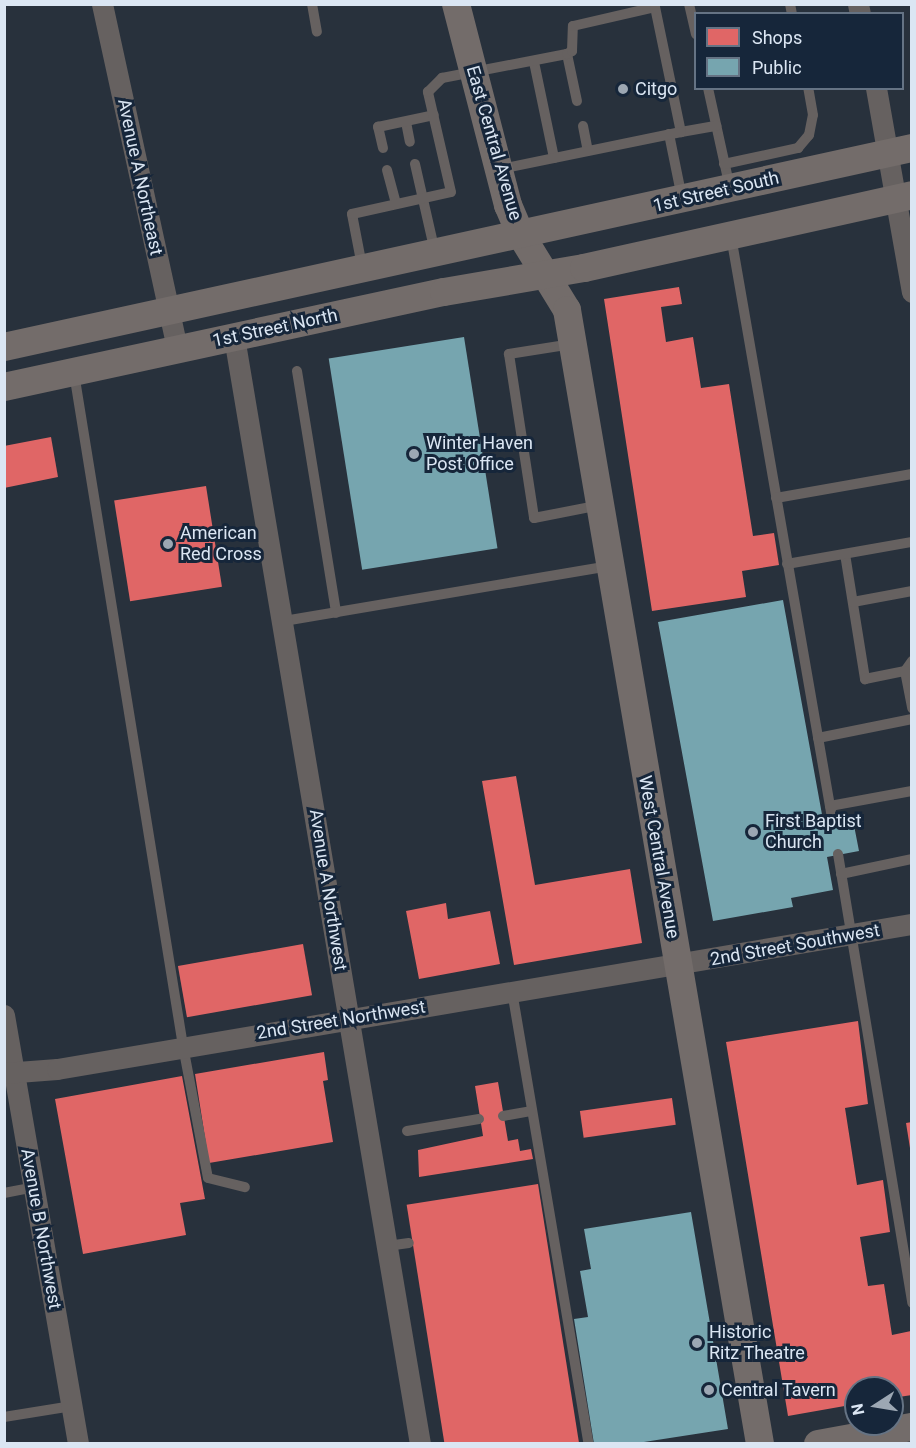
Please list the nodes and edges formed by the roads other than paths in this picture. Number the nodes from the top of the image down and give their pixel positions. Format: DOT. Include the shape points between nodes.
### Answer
graph roads {
  1 [pos="102,4"];
  2 [pos="312,4"];
  3 [pos="456,4"];
  4 [pos="689,4"];
  5 [pos="694,25"];
  6 [pos="317,32"];
  7 [pos="567,54"];
  8 [pos="534,62"];
  9 [pos="473,73"];
  10 [pos="708,90"];
  11 [pos="808,90"];
  12 [pos="877,90"];
  13 [pos="577,101"];
  14 [pos="434,115"];
  15 [pos="406,122"];
  16 [pos="583,126"];
  17 [pos="716,126"];
  18 [pos="681,132"];
  19 [pos="669,134"];
  20 [pos="410,142"];
  21 [pos="382,148"];
  22 [pos="901,150"];
  23 [pos="588,151"];
  24 [pos="554,158"];
  25 [pos="415,164"];
  26 [pos="771,167"];
  27 [pos="387,170"];
  28 [pos="498,170"];
  29 [pos="727,177"];
  30 [pos="904,197"];
  31 [pos="423,199"];
  32 [pos="682,200"];
  33 [pos="396,204"];
  34 [pos="521,235"];
  35 [pos="730,236"];
  36 [pos="435,254"];
  37 [pos="363,270"];
  38 [pos="546,274"];
  39 [pos="912,292"];
  40 [pos="169,312"];
  41 [pos="234,337"];
  42 [pos="573,344"];
  43 [pos="4,347"];
  44 [pos="177,350"];
  45 [pos="74,372"];
  46 [pos="297,372"];
  47 [pos="4,387"];
  48 [pos="912,474"];
  49 [pos="776,498"];
  50 [pos="600,505"];
  51 [pos="912,542"];
  52 [pos="845,554"];
  53 [pos="787,564"];
  54 [pos="609,566"];
  55 [pos="912,591"];
  56 [pos="853,602"];
  57 [pos="336,613"];
  58 [pos="284,621"];
  59 [pos="912,661"];
  60 [pos="906,671"];
  61 [pos="912,708"];
  62 [pos="912,719"];
  63 [pos="818,738"];
  64 [pos="912,791"];
  65 [pos="830,806"];
  66 [pos="832,818"];
  67 [pos="838,855"];
  68 [pos="912,859"];
  69 [pos="841,874"];
  70 [pos="912,924"];
  71 [pos="851,935"];
  72 [pos="678,966"];
  73 [pos="512,991"];
  74 [pos="4,1015"];
  75 [pos="349,1020"];
  76 [pos="183,1046"];
  77 [pos="9,1072"];
  78 [pos="531,1111"];
  79 [pos="503,1116"];
  80 [pos="479,1119"];
  81 [pos="407,1131"];
  82 [pos="246,1187"];
  83 [pos="34,1188"];
  84 [pos="4,1193"];
  85 [pos="410,1243"];
  86 [pos="387,1246"];
  87 [pos="912,1303"];
  88 [pos="72,1406"];
  89 [pos="4,1417"];
  90 [pos="912,1427"];
  91 [pos="78,1443"];
  92 [pos="420,1443"];
  93 [pos="589,1443"];
  94 [pos="760,1443"];
  95 [pos="818,1443"];
  1 -- 40 [label="street, Avenue A Northeast"];
  2 -- 6 [label="lane"];
  3 -- 9 [label="main road, East Central Avenue"];
  4 -- 5 [label="lane"];
  7 -- 8 [label="lane"];
  7 -- 13 [label="lane"];
  7 -- 18 [label="lane" via="572,51 573,26 655,7"];
  8 -- 9 [label="lane"];
  8 -- 24 [label="lane"];
  9 -- 14 [label="lane" via="442,78 428,92"];
  9 -- 28 [label="main road, East Central Avenue"];
  10 -- 17 [label="lane"];
  11 -- 26 [label="lane" via="813,115 809,135"];
  12 -- 22 [label="street"];
  14 -- 15 [label="lane"];
  14 -- 31 [label="lane" via="451,192"];
  15 -- 20 [label="lane"];
  15 -- 21 [label="lane" via="378,127"];
  16 -- 23 [label="lane"];
  17 -- 18 [label="lane"];
  17 -- 29 [label="lane"];
  18 -- 19 [label="lane"];
  19 -- 23 [label="lane"];
  19 -- 32 [label="lane"];
  22 -- 26 [label="main road, 1st Street South"];
  22 -- 30 [label="street"];
  23 -- 24 [label="lane"];
  24 -- 28 [label="lane"];
  25 -- 31 [label="lane"];
  26 -- 29 [label="main road, 1st Street South"];
  27 -- 33 [label="lane"];
  28 -- 34 [label="main road, East Central Avenue"];
  29 -- 32 [label="main road, 1st Street South"];
  30 -- 35 [label="main road"];
  30 -- 39 [label="street"];
  31 -- 33 [label="lane"];
  31 -- 36 [label="lane"];
  32 -- 34 [label="main road, 1st Street South"];
  33 -- 37 [label="lane" via="352,214"];
  34 -- 36 [label="main road"];
  34 -- 38 [label="main road, East Central Avenue"];
  35 -- 38 [label="main road"];
  35 -- 49 [label="lane"];
  36 -- 37 [label="main road"];
  37 -- 40 [label="main road"];
  38 -- 41 [label="main road, 1st Street North"];
  38 -- 42 [label="main road, West Central Avenue" via="567,310"];
  40 -- 43 [label="main road"];
  40 -- 44 [label="street, Avenue A Northeast"];
  41 -- 44 [label="main road, 1st Street North"];
  41 -- 58 [label="street, Avenue A Northwest"];
  42 -- 50 [label="main road, West Central Avenue"];
  42 -- 50 [label="lane" via="509,354 534,518"];
  44 -- 45 [label="main road, 1st Street North"];
  45 -- 47 [label="main road, 1st Street North"];
  45 -- 76 [label="lane"];
  46 -- 57 [label="lane"];
  48 -- 49 [label="lane"];
  49 -- 53 [label="lane"];
  50 -- 54 [label="main road, West Central Avenue"];
  51 -- 52 [label="lane"];
  52 -- 53 [label="lane"];
  52 -- 56 [label="lane"];
  53 -- 63 [label="lane"];
  54 -- 57 [label="lane"];
  54 -- 72 [label="main road, West Central Avenue"];
  55 -- 56 [label="lane"];
  56 -- 60 [label="lane" via="865,679"];
  57 -- 58 [label="lane"];
  58 -- 75 [label="street, Avenue A Northwest"];
  59 -- 60 [label="lane"];
  60 -- 61 [label="lane"];
  62 -- 63 [label="lane"];
  63 -- 65 [label="lane"];
  64 -- 65 [label="lane"];
  65 -- 66 [label="lane"];
  67 -- 69 [label="lane"];
  68 -- 69 [label="lane"];
  69 -- 71 [label="lane"];
  70 -- 71 [label="street, 2nd Street Southwest"];
  71 -- 72 [label="street, 2nd Street Southwest"];
  71 -- 87 [label="lane"];
  72 -- 73 [label="street, 2nd Street Northwest"];
  72 -- 94 [label="main road, West Central Avenue" via="718,1178"];
  73 -- 75 [label="street, 2nd Street Northwest"];
  73 -- 78 [label="lane"];
  74 -- 77 [label="street, Avenue B Northwest"];
  75 -- 76 [label="street, 2nd Street Northwest"];
  75 -- 86 [label="street, Avenue A Northwest"];
  76 -- 77 [label="street, 2nd Street Northwest" via="57,1069"];
  76 -- 82 [label="lane" via="208,1178"];
  77 -- 83 [label="street, Avenue B Northwest"];
  78 -- 79 [label="lane"];
  78 -- 93 [label="lane"];
  80 -- 81 [label="lane"];
  83 -- 84 [label="lane"];
  83 -- 88 [label="street, Avenue B Northwest"];
  85 -- 86 [label="lane"];
  86 -- 92 [label="street, Avenue A Northwest"];
  88 -- 89 [label="lane"];
  88 -- 91 [label="street, Avenue B Northwest"];
  90 -- 95 [label="main road"];
}
